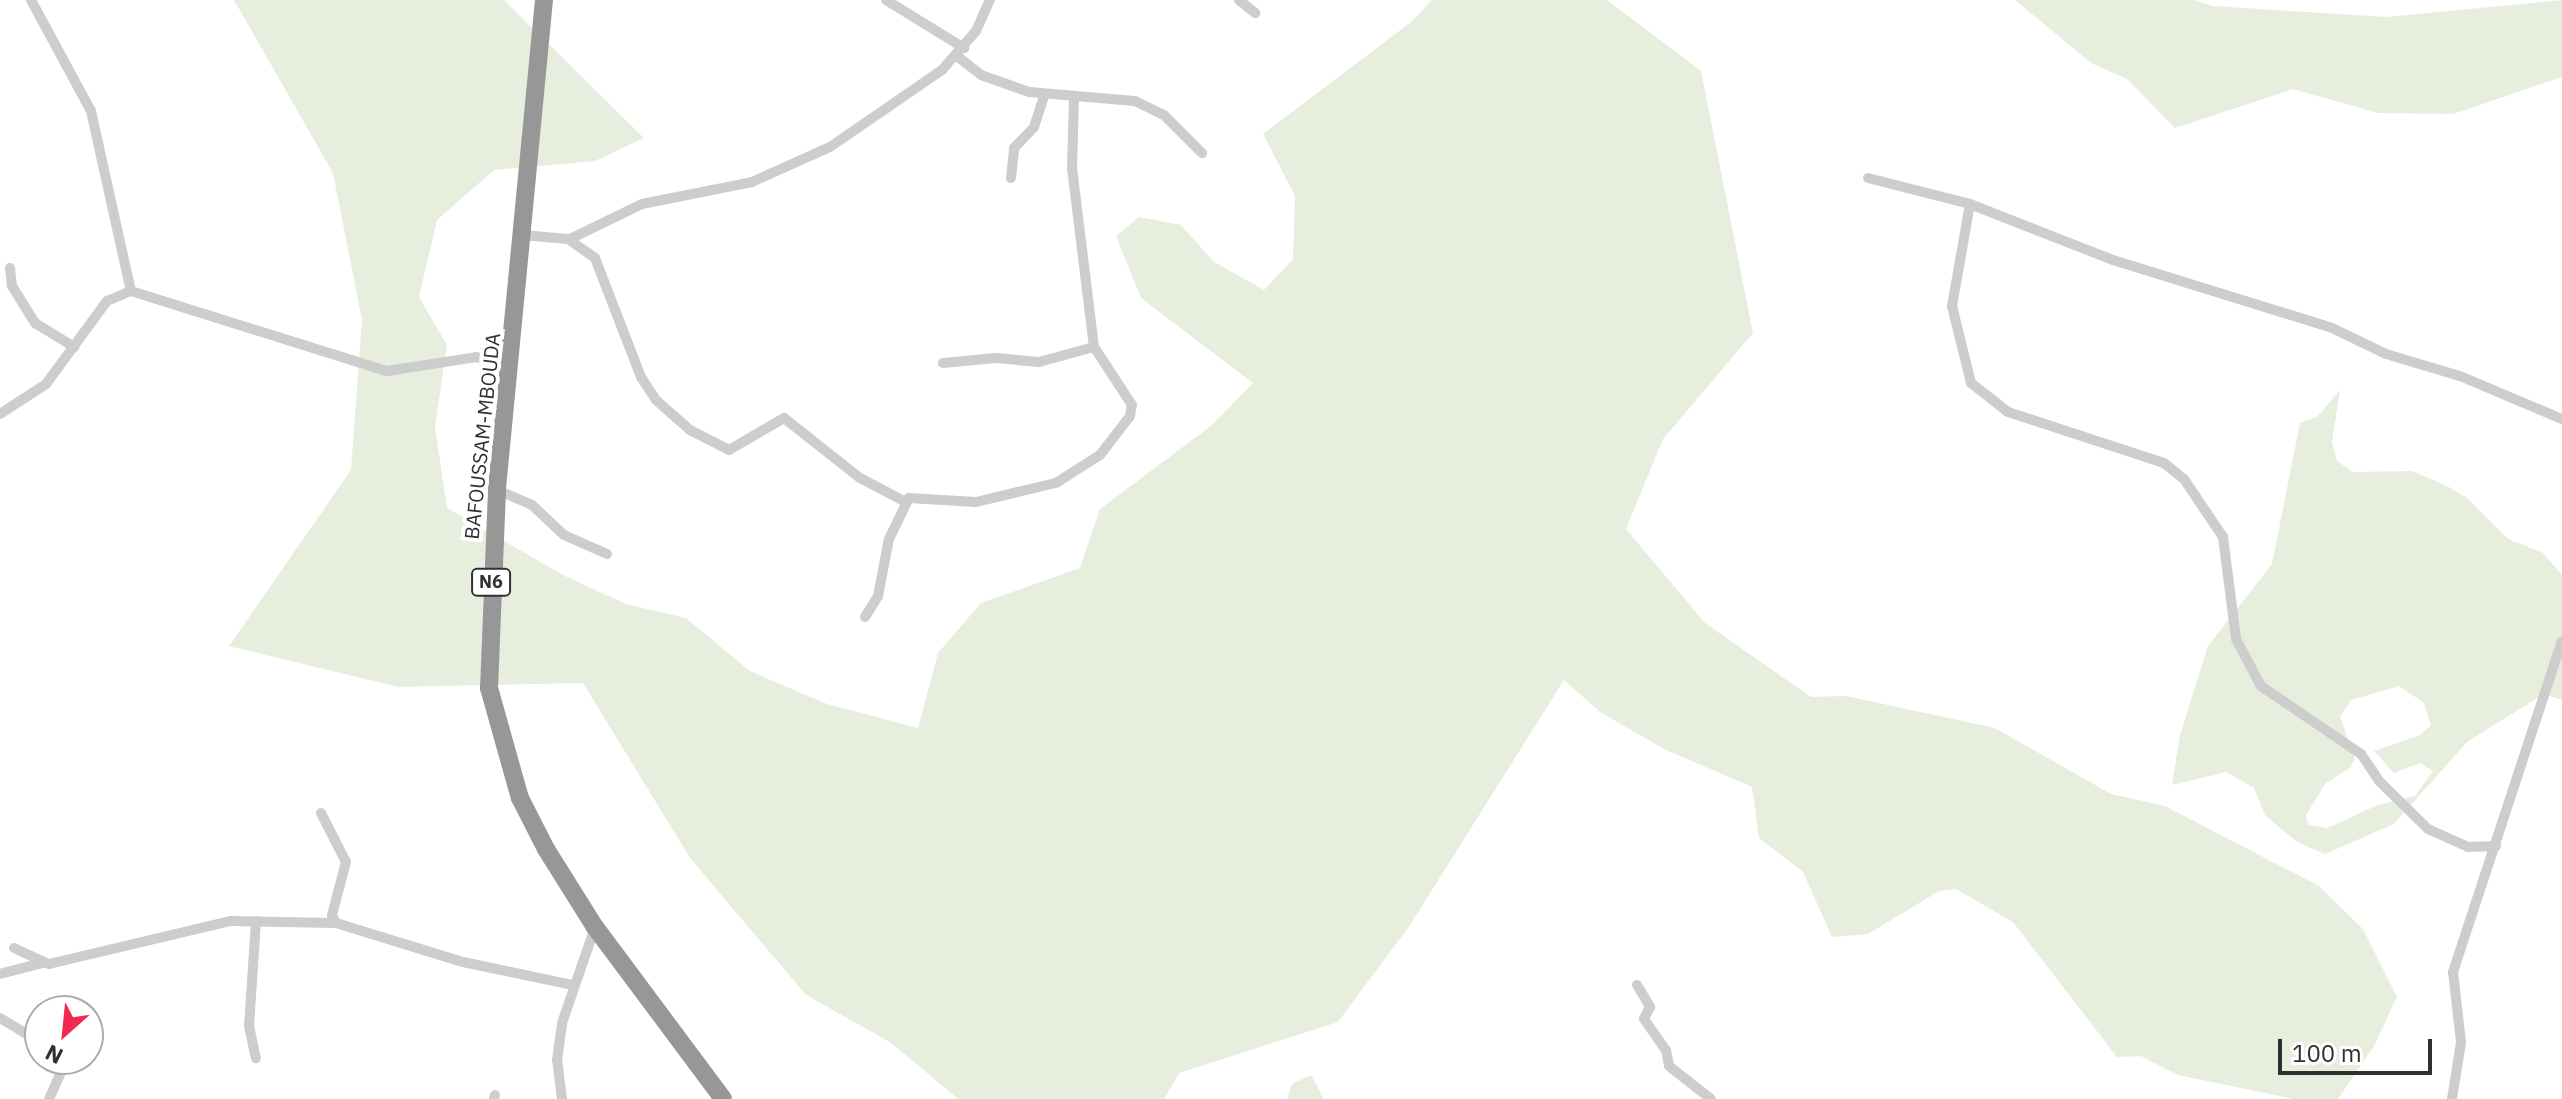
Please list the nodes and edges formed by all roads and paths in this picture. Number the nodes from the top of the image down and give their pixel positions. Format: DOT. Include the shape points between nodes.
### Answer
graph roads {
  1 [pos="31,0"];
  2 [pos="544,0"];
  3 [pos="886,0"];
  4 [pos="990,0"];
  5 [pos="1239,0"];
  6 [pos="1255,13"];
  7 [pos="960,52"];
  8 [pos="1045,94"];
  9 [pos="1074,96"];
  10 [pos="1202,153"];
  11 [pos="1011,178"];
  12 [pos="1868,178"];
  13 [pos="1970,204"];
  14 [pos="522,235"];
  15 [pos="568,239"];
  16 [pos="10,268"];
  17 [pos="131,291"];
  18 [pos="74,347"];
  19 [pos="1094,347"];
  20 [pos="943,363"];
  21 [pos="511,377"];
  22 [pos="0,414"];
  23 [pos="2562,419"];
  24 [pos="497,490"];
  25 [pos="906,502"];
  26 [pos="607,554"];
  27 [pos="865,617"];
  28 [pos="2562,641"];
  29 [pos="321,813"];
  30 [pos="2496,846"];
  31 [pos="256,921"];
  32 [pos="336,923"];
  33 [pos="595,927"];
  34 [pos="14,948"];
  35 [pos="42,963"];
  36 [pos="0,974"];
  37 [pos="572,985"];
  38 [pos="1637,985"];
  39 [pos="0,1018"];
  40 [pos="24,1032"];
  41 [pos="256,1058"];
  42 [pos="60,1075"];
  43 [pos="49,1099"];
  44 [pos="562,1099"];
  45 [pos="723,1099"];
  46 [pos="1711,1099"];
  47 [pos="2452,1099"];
  1 -- 17 [label="street" via="91,111"];
  2 -- 14 [label="highway, BAFOUSSAM-MBOUDA / N6"];
  3 -- 7 [label="street"];
  4 -- 7 [label="street"];
  5 -- 6 [label="street"];
  7 -- 8 [label="street" via="981,75"];
  7 -- 15 [label="street" via="903,100 830,147 752,182 642,204 584,237"];
  8 -- 9 [label="street"];
  8 -- 11 [label="street" via="1034,127 1014,148"];
  9 -- 10 [label="street" via="1135,101 1164,115"];
  9 -- 19 [label="street" via="1072,169"];
  12 -- 13 [label="street"];
  13 -- 23 [label="street" via="2113,260 2332,328"];
  13 -- 30 [label="street" via="1952,306 1971,383 2008,412 2164,463 2184,479 2223,537 2236,639 2261,686 2361,754 2379,781 2428,829 2468,847"];
  14 -- 15 [label="street"];
  14 -- 21 [label="highway, BAFOUSSAM-MBOUDA / N6"];
  15 -- 25 [label="street" via="585,248 603,270 614,314 641,377 678,421 729,450 784,418 860,478"];
  16 -- 18 [label="street" via="12,286 35,323"];
  17 -- 18 [label="street" via="107,301"];
  17 -- 21 [label="street" via="184,311 287,337 342,361 387,371 476,357 501,365"];
  18 -- 22 [label="street" via="37,392"];
  19 -- 20 [label="street" via="1039,362 996,358"];
  19 -- 25 [label="street" via="1133,410 1100,455 1064,480 1007,497 976,502 918,495"];
  21 -- 24 [label="highway, BAFOUSSAM-MBOUDA / N6"];
  24 -- 26 [label="street" via="532,505 564,535"];
  24 -- 33 [label="highway, BAFOUSSAM-MBOUDA / N6" via="489,688 520,798"];
  25 -- 27 [label="street" via="889,539 878,596"];
  28 -- 30 [label="street"];
  29 -- 32 [label="street" via="346,862 332,915"];
  30 -- 47 [label="street" via="2453,972 2461,1042"];
  31 -- 32 [label="street"];
  31 -- 35 [label="street" via="231,921"];
  31 -- 41 [label="street" via="249,1026"];
  32 -- 37 [label="street" via="463,962"];
  33 -- 37 [label="street"];
  33 -- 45 [label="highway, BAFOUSSAM-MBOUDA / N6"];
  34 -- 35 [label="street"];
  35 -- 36 [label="street"];
  37 -- 44 [label="street" via="557,1060"];
  38 -- 46 [label="street" via="1649,1001 1644,1019 1666,1050 1669,1066"];
  39 -- 40 [label="street"];
  42 -- 43 [label="street"];
}
